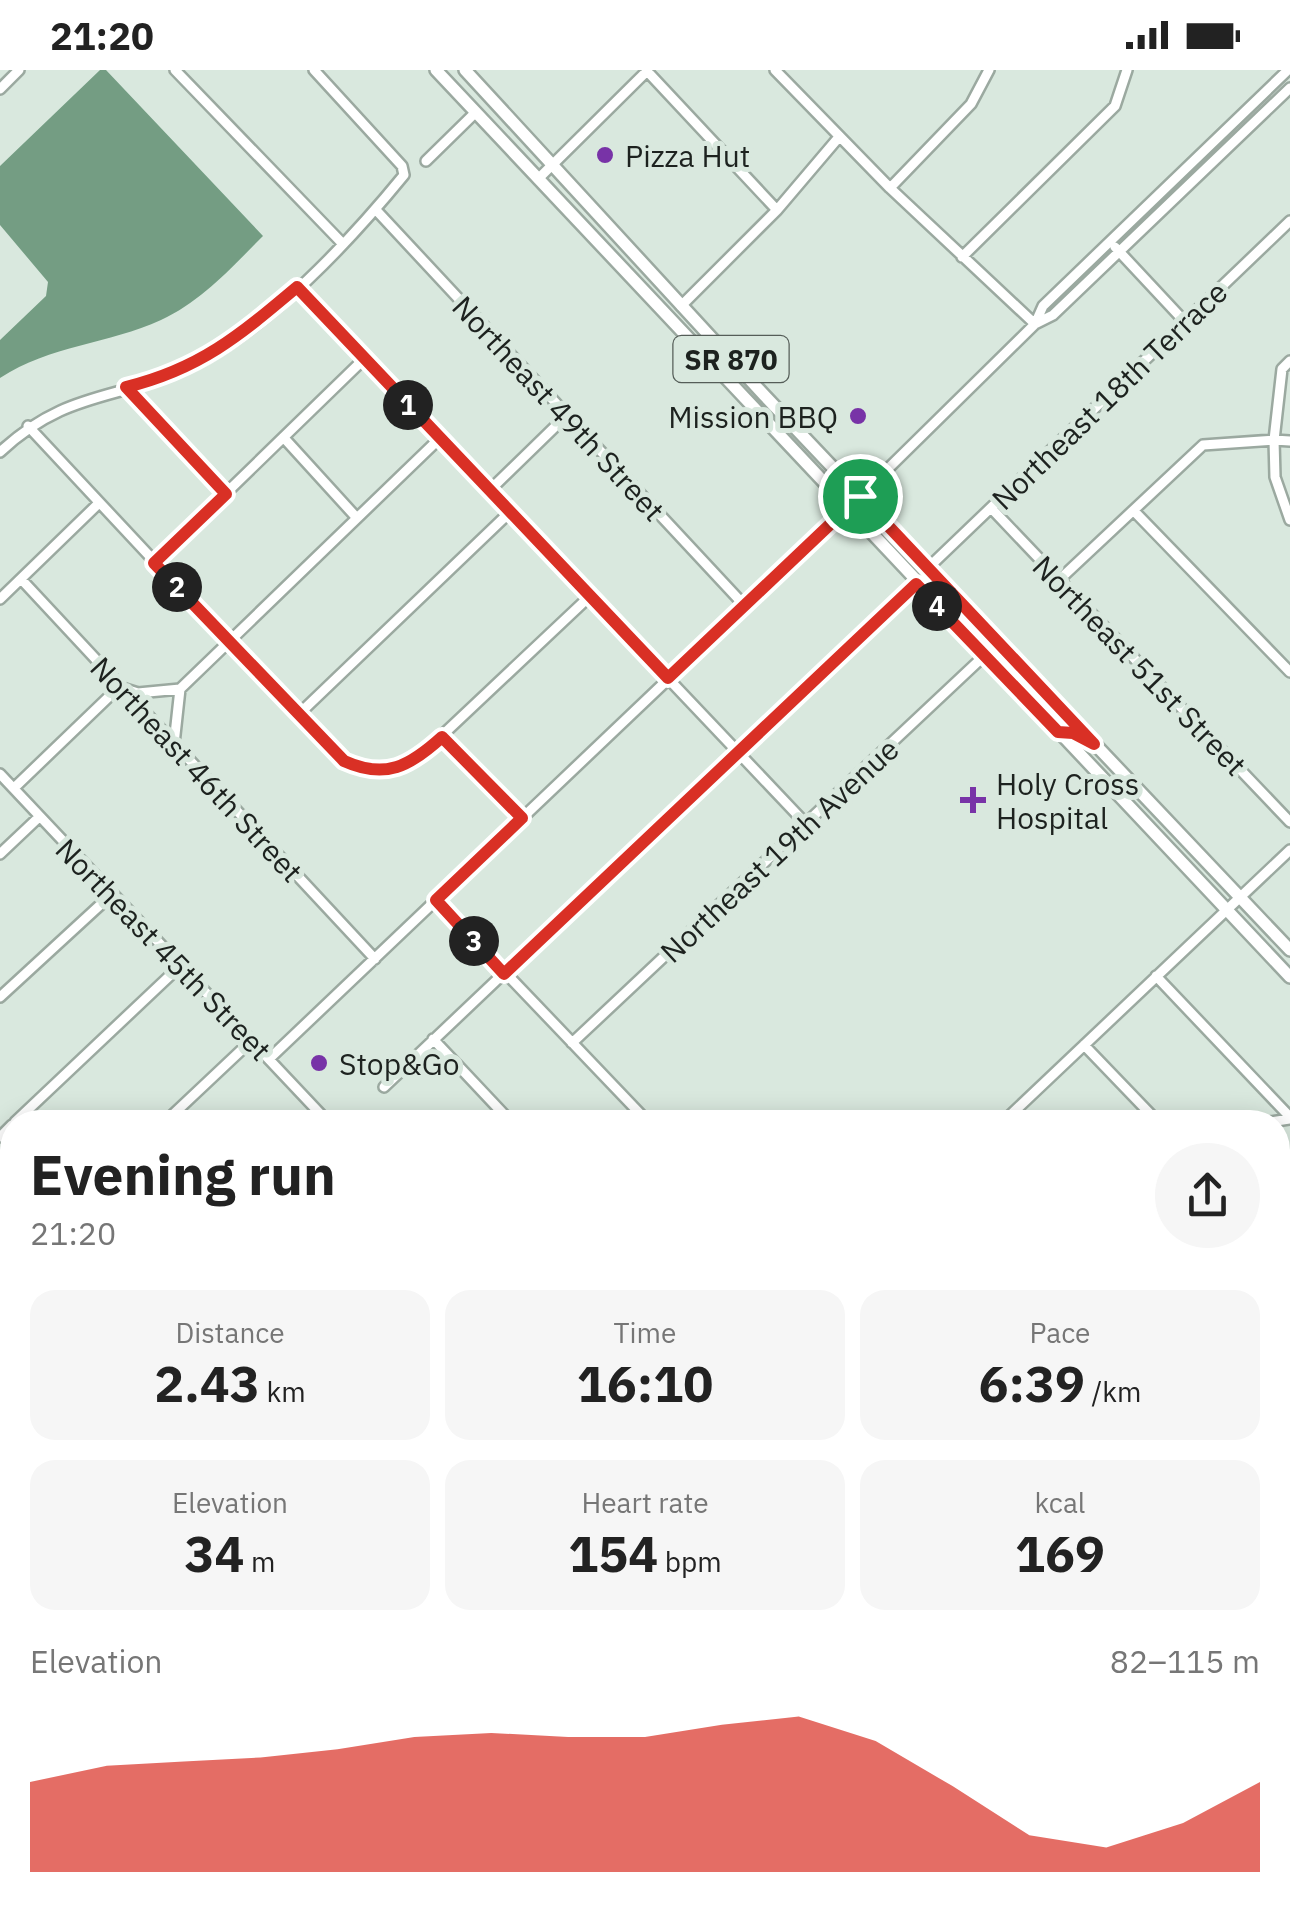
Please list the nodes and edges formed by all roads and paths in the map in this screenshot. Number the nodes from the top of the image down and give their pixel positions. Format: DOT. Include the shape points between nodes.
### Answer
graph roads {
  1 [pos="19,70"];
  2 [pos="175,70"];
  3 [pos="314,70"];
  4 [pos="436,70"];
  5 [pos="464,70"];
  6 [pos="647,70"];
  7 [pos="775,70"];
  8 [pos="989,70"];
  9 [pos="1127,70"];
  10 [pos="1288,70"];
  11 [pos="1290,88"];
  12 [pos="0,89"];
  13 [pos="476,112"];
  14 [pos="839,137"];
  15 [pos="426,161"];
  16 [pos="551,165"];
  17 [pos="538,179"];
  18 [pos="890,188"];
  19 [pos="376,210"];
  20 [pos="776,210"];
  21 [pos="1290,221"];
  22 [pos="342,242"];
  23 [pos="1110,242"];
  24 [pos="1119,252"];
  25 [pos="962,257"];
  26 [pos="297,287"];
  27 [pos="680,306"];
  28 [pos="1185,322"];
  29 [pos="1035,324"];
  30 [pos="364,359"];
  31 [pos="1290,361"];
  32 [pos="126,387"];
  33 [pos="566,416"];
  34 [pos="28,426"];
  35 [pos="284,438"];
  36 [pos="440,438"];
  37 [pos="1274,440"];
  38 [pos="1290,441"];
  39 [pos="0,452"];
  40 [pos="490,490"];
  41 [pos="226,494"];
  42 [pos="860,496"];
  43 [pos="98,504"];
  44 [pos="991,508"];
  45 [pos="847,510"];
  46 [pos="510,512"];
  47 [pos="1134,512"];
  48 [pos="356,516"];
  49 [pos="1290,520"];
  50 [pos="154,563"];
  51 [pos="928,568"];
  52 [pos="21,579"];
  53 [pos="1059,580"];
  54 [pos="916,584"];
  55 [pos="590,596"];
  56 [pos="0,598"];
  57 [pos="744,605"];
  58 [pos="228,641"];
  59 [pos="985,655"];
  60 [pos="1290,672"];
  61 [pos="668,678"];
  62 [pos="119,687"];
  63 [pos="180,689"];
  64 [pos="298,715"];
  65 [pos="1058,732"];
  66 [pos="442,737"];
  67 [pos="174,744"];
  68 [pos="1094,744"];
  69 [pos="738,752"];
  70 [pos="0,774"];
  71 [pos="14,788"];
  72 [pos="38,818"];
  73 [pos="522,818"];
  74 [pos="1290,822"];
  75 [pos="807,824"];
  76 [pos="1290,850"];
  77 [pos="0,854"];
  78 [pos="111,894"];
  79 [pos="1239,896"];
  80 [pos="436,900"];
  81 [pos="1226,909"];
  82 [pos="1290,950"];
  83 [pos="375,958"];
  84 [pos="179,967"];
  85 [pos="504,974"];
  86 [pos="1156,976"];
  87 [pos="1290,977"];
  88 [pos="0,996"];
  89 [pos="433,1039"];
  90 [pos="251,1041"];
  91 [pos="572,1044"];
  92 [pos="1084,1045"];
  93 [pos="269,1059"];
  94 [pos="384,1087"];
  95 [pos="29,1110"];
  96 [pos="178,1110"];
  97 [pos="313,1110"];
  98 [pos="500,1110"];
  99 [pos="636,1110"];
  100 [pos="1016,1110"];
  101 [pos="1146,1110"];
  102 [pos="1282,1110"];
  1 -- 12 [label="street"];
  2 -- 22 [label="street"];
  3 -- 19 [label="street" via="402,166 404,176"];
  4 -- 13 [label="main road, SR 870"];
  5 -- 16 [label="main road, SR 870"];
  6 -- 16 [label="street"];
  6 -- 20 [label="street"];
  7 -- 14 [label="street"];
  8 -- 18 [label="street" via="971,104"];
  9 -- 25 [label="street" via="1115,106"];
  10 -- 23 [label="street"];
  11 -- 24 [label="street"];
  13 -- 15 [label="street"];
  13 -- 17 [label="main road, SR 870"];
  14 -- 18 [label="street"];
  14 -- 20 [label="street"];
  16 -- 17 [label="street"];
  16 -- 27 [label="main road, SR 870"];
  17 -- 45 [label="main road, SR 870"];
  18 -- 25 [label="street"];
  19 -- 22 [label="street"];
  19 -- 33 [label="street, Northeast 49th Street"];
  20 -- 27 [label="street"];
  21 -- 28 [label="street, Northeast 18th Terrace"];
  22 -- 26 [label="street"];
  23 -- 24 [label="street"];
  23 -- 29 [label="street" via="1043,306"];
  24 -- 28 [label="street"];
  24 -- 29 [label="street"];
  25 -- 29 [label="street"];
  26 -- 30 [label="street"];
  26 -- 32 [label="street" via="229,345 160,379"];
  27 -- 42 [label="main road, SR 870"];
  28 -- 44 [label="street, Northeast 18th Terrace"];
  29 -- 42 [label="street"];
  30 -- 35 [label="street"];
  30 -- 36 [label="street"];
  31 -- 37 [label="street" via="1282,369"];
  32 -- 34 [label="street"];
  32 -- 41 [label="street"];
  33 -- 40 [label="street"];
  33 -- 57 [label="street, Northeast 49th Street"];
  34 -- 39 [label="street"];
  34 -- 43 [label="street"];
  35 -- 41 [label="street"];
  35 -- 48 [label="street"];
  36 -- 40 [label="street"];
  36 -- 48 [label="street"];
  37 -- 38 [label="street"];
  37 -- 47 [label="street" via="1203,445"];
  37 -- 49 [label="street" via="1275,477"];
  40 -- 46 [label="street"];
  41 -- 50 [label="street"];
  42 -- 45 [label="street"];
  42 -- 51 [label="main road, SR 870"];
  43 -- 50 [label="street"];
  43 -- 52 [label="street"];
  44 -- 51 [label="street, Northeast 18th Terrace"];
  44 -- 53 [label="street, Northeast 51st Street"];
  45 -- 54 [label="main road, SR 870"];
  45 -- 57 [label="street"];
  46 -- 55 [label="street"];
  46 -- 64 [label="street"];
  47 -- 53 [label="street"];
  47 -- 60 [label="street"];
  48 -- 58 [label="street"];
  50 -- 58 [label="street"];
  51 -- 68 [label="main road, SR 870"];
  52 -- 56 [label="street"];
  52 -- 62 [label="street, Northeast 46th Street"];
  53 -- 74 [label="street, Northeast 51st Street"];
  54 -- 59 [label="main road, SR 870"];
  54 -- 69 [label="street"];
  55 -- 61 [label="street"];
  55 -- 66 [label="street"];
  57 -- 61 [label="street"];
  58 -- 63 [label="street"];
  58 -- 64 [label="street"];
  59 -- 65 [label="main road, SR 870"];
  59 -- 75 [label="street, Northeast 19th Avenue"];
  61 -- 69 [label="street"];
  61 -- 73 [label="street"];
  62 -- 63 [label="street" via="138,693"];
  62 -- 67 [label="street, Northeast 46th Street"];
  62 -- 71 [label="street"];
  63 -- 67 [label="street"];
  64 -- 66 [label="street" via="359,768 396,770"];
  65 -- 68 [label="main road"];
  65 -- 81 [label="main road, SR 870"];
  66 -- 73 [label="street"];
  67 -- 83 [label="street, Northeast 46th Street"];
  68 -- 79 [label="main road, SR 870"];
  69 -- 75 [label="street"];
  69 -- 85 [label="street"];
  70 -- 71 [label="street, Northeast 45th Street"];
  71 -- 72 [label="street, Northeast 45th Street"];
  72 -- 77 [label="street"];
  72 -- 78 [label="street, Northeast 45th Street"];
  73 -- 80 [label="street"];
  75 -- 91 [label="street, Northeast 19th Avenue"];
  76 -- 79 [label="street"];
  78 -- 84 [label="street, Northeast 45th Street"];
  78 -- 88 [label="street"];
  79 -- 81 [label="street"];
  79 -- 82 [label="main road, SR 870"];
  80 -- 83 [label="street"];
  80 -- 85 [label="street"];
  81 -- 86 [label="street"];
  81 -- 87 [label="main road, SR 870"];
  83 -- 93 [label="street"];
  84 -- 90 [label="street, Northeast 45th Street"];
  84 -- 95 [label="street"];
  85 -- 89 [label="street"];
  85 -- 91 [label="street"];
  86 -- 92 [label="street"];
  86 -- 102 [label="street"];
  89 -- 94 [label="street"];
  89 -- 98 [label="street"];
  90 -- 93 [label="street, Northeast 45th Street"];
  90 -- 96 [label="street"];
  91 -- 99 [label="street"];
  92 -- 100 [label="street"];
  92 -- 101 [label="street"];
  93 -- 97 [label="street, Northeast 45th Street"];
}
